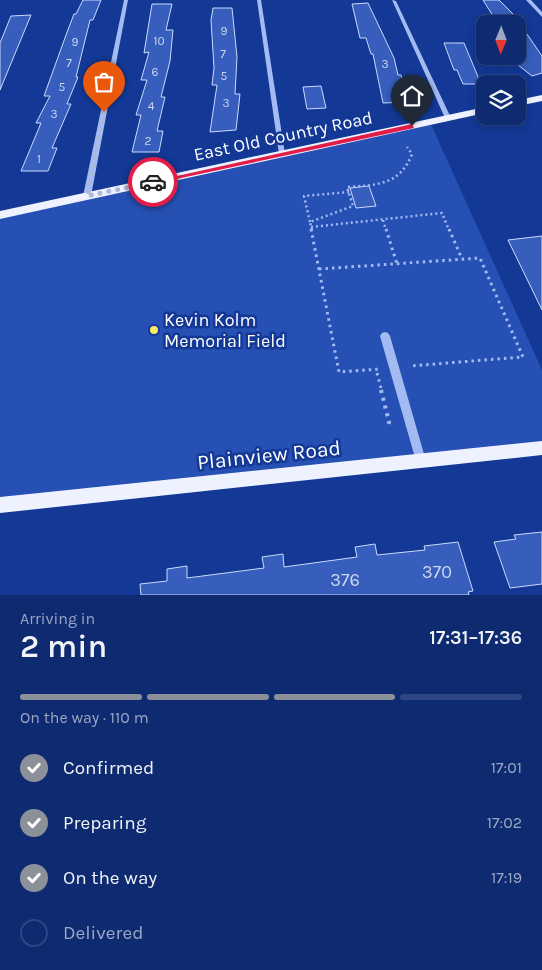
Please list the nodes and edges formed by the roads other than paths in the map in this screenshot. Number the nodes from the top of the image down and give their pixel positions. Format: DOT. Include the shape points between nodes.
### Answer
graph roads {
  1 [pos="126,0"];
  2 [pos="259,0"];
  3 [pos="528,0"];
  4 [pos="394,1"];
  5 [pos="542,15"];
  6 [pos="542,98"];
  7 [pos="526,101"];
  8 [pos="476,112"];
  9 [pos="448,118"];
  10 [pos="282,154"];
  11 [pos="87,196"];
  12 [pos="0,215"];
  13 [pos="385,336"];
  14 [pos="542,448"];
  15 [pos="421,461"];
  16 [pos="0,504"];
  1 -- 11 [label="street"];
  2 -- 10 [label="street"];
  3 -- 5 [label="street"];
  4 -- 9 [label="street"];
  6 -- 7 [label="main road"];
  8 -- 9 [label="main road, East Old Country Road"];
  9 -- 10 [label="main road, East Old Country Road"];
  10 -- 11 [label="main road, East Old Country Road"];
  11 -- 12 [label="main road, East Old Country Road"];
  13 -- 15 [label="street"];
  14 -- 15 [label="main road, Plainview Road"];
  15 -- 16 [label="main road, Plainview Road"];
}
